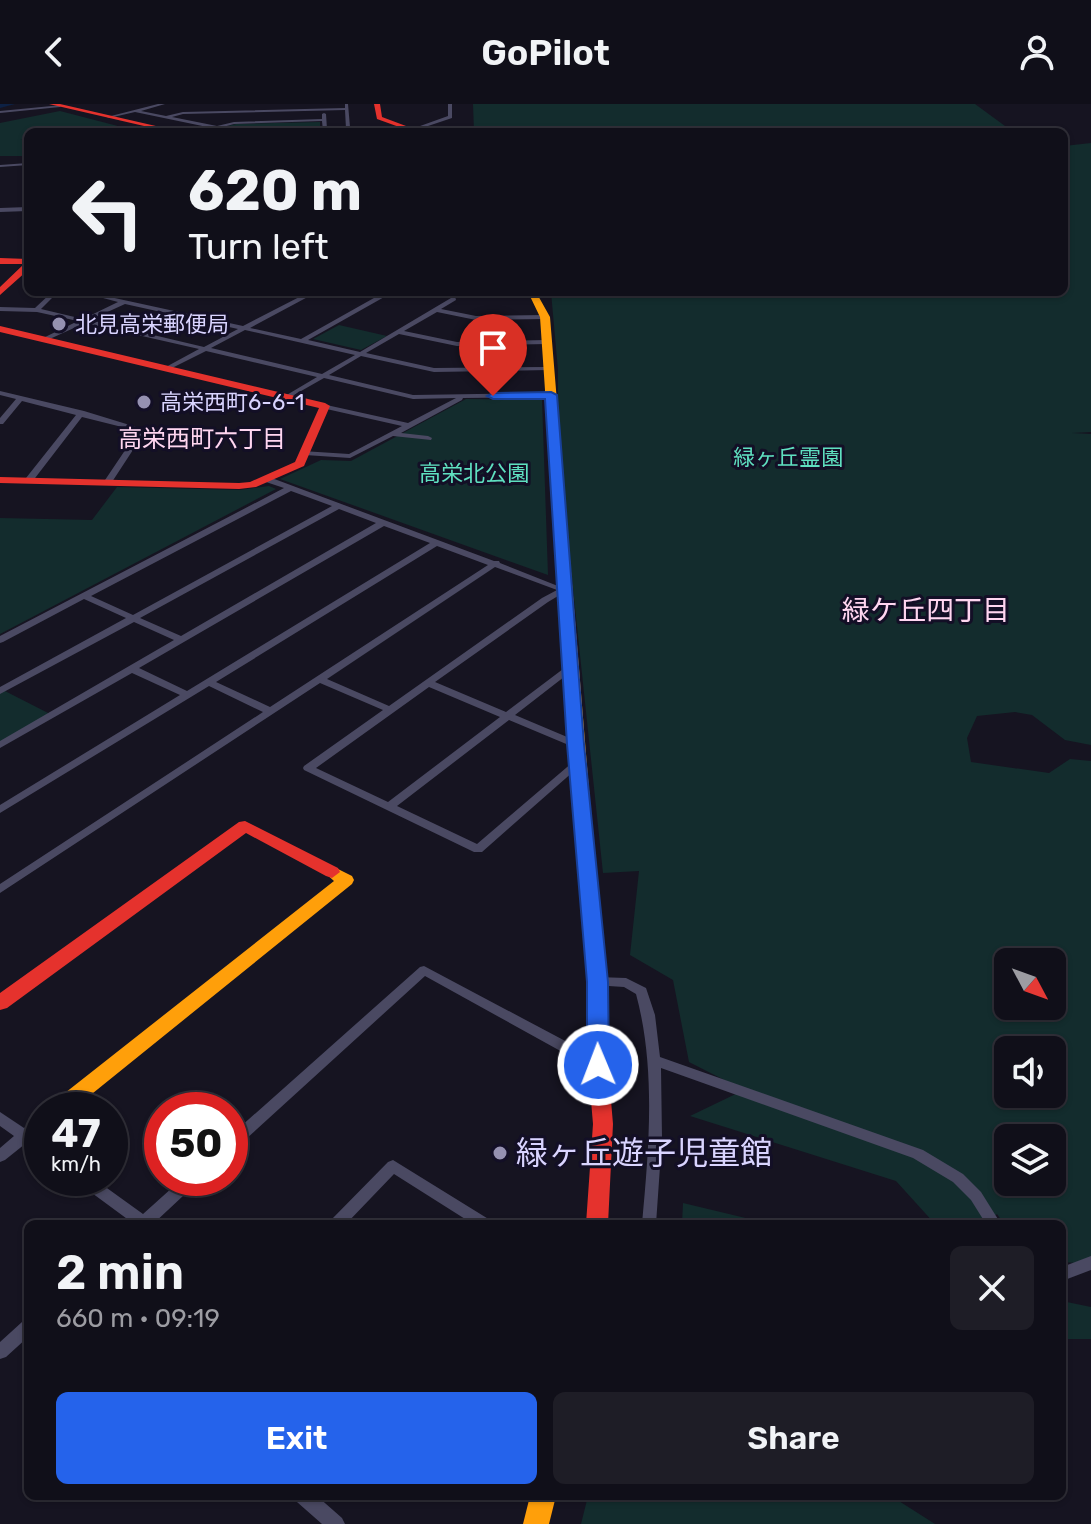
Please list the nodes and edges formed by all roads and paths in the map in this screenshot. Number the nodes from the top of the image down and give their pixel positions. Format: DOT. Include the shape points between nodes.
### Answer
graph roads {
  1 [pos="163,104"];
  2 [pos="263,104"];
  3 [pos="377,104"];
  4 [pos="450,104"];
  5 [pos="56,105"];
  6 [pos="346,106"];
  7 [pos="325,110"];
  8 [pos="136,111"];
  9 [pos="262,111"];
  10 [pos="0,112"];
  11 [pos="109,117"];
  12 [pos="167,117"];
  13 [pos="324,120"];
  14 [pos="217,127"];
  15 [pos="160,128"];
  16 [pos="214,128"];
  17 [pos="221,128"];
  18 [pos="325,128"];
  19 [pos="348,128"];
  20 [pos="407,128"];
  21 [pos="422,128"];
  22 [pos="24,164"];
  23 [pos="0,166"];
  24 [pos="24,209"];
  25 [pos="0,210"];
  26 [pos="0,261"];
  27 [pos="24,264"];
  28 [pos="24,268"];
  29 [pos="0,292"];
  30 [pos="51,296"];
  31 [pos="108,296"];
  32 [pos="306,296"];
  33 [pos="382,296"];
  34 [pos="453,296"];
  35 [pos="534,296"];
  36 [pos="125,302"];
  37 [pos="0,309"];
  38 [pos="37,310"];
  39 [pos="437,310"];
  40 [pos="545,317"];
  41 [pos="84,321"];
  42 [pos="0,329"];
  43 [pos="244,329"];
  44 [pos="399,332"];
  45 [pos="43,340"];
  46 [pos="302,341"];
  47 [pos="547,342"];
  48 [pos="204,349"];
  49 [pos="361,354"];
  50 [pos="166,369"];
  51 [pos="547,369"];
  52 [pos="323,376"];
  53 [pos="0,393"];
  54 [pos="551,395"];
  55 [pos="464,396"];
  56 [pos="287,397"];
  57 [pos="21,398"];
  58 [pos="325,406"];
  59 [pos="81,413"];
  60 [pos="0,422"];
  61 [pos="408,425"];
  62 [pos="391,434"];
  63 [pos="428,438"];
  64 [pos="305,453"];
  65 [pos="266,479"];
  66 [pos="0,480"];
  67 [pos="29,480"];
  68 [pos="107,483"];
  69 [pos="290,488"];
  70 [pos="338,506"];
  71 [pos="384,522"];
  72 [pos="437,542"];
  73 [pos="496,563"];
  74 [pos="564,590"];
  75 [pos="84,596"];
  76 [pos="133,618"];
  77 [pos="0,640"];
  78 [pos="182,640"];
  79 [pos="570,668"];
  80 [pos="132,669"];
  81 [pos="320,679"];
  82 [pos="209,682"];
  83 [pos="428,683"];
  84 [pos="0,691"];
  85 [pos="187,695"];
  86 [pos="390,710"];
  87 [pos="270,711"];
  88 [pos="506,716"];
  89 [pos="575,744"];
  90 [pos="0,745"];
  91 [pos="577,764"];
  92 [pos="389,807"];
  93 [pos="0,810"];
  94 [pos="0,889"];
  95 [pos="597,982"];
  96 [pos="0,1003"];
  97 [pos="653,1060"];
  98 [pos="598,1065"];
  99 [pos="81,1092"];
  100 [pos="0,1118"];
  101 [pos="248,1129"];
  102 [pos="24,1135"];
  103 [pos="24,1137"];
  104 [pos="0,1156"];
  105 [pos="106,1196"];
  106 [pos="173,1196"];
  107 [pos="138,1220"];
  108 [pos="147,1220"];
  109 [pos="340,1220"];
  110 [pos="479,1220"];
  111 [pos="597,1220"];
  112 [pos="649,1220"];
  113 [pos="991,1220"];
  114 [pos="1091,1263"];
  115 [pos="1066,1272"];
  116 [pos="24,1331"];
  117 [pos="0,1352"];
  118 [pos="308,1500"];
  119 [pos="542,1500"];
  120 [pos="336,1524"];
  121 [pos="536,1524"];
  1 -- 8 [label="street"];
  2 -- 9 [label="street"];
  3 -- 20 [label="street" via="379,118"];
  4 -- 21 [label="street" via="450,117"];
  5 -- 10 [label="street"];
  5 -- 11 [label="street"];
  6 -- 7 [label="street"];
  6 -- 19 [label="street"];
  7 -- 9 [label="street"];
  7 -- 13 [label="street"];
  8 -- 11 [label="street"];
  8 -- 12 [label="street"];
  9 -- 12 [label="street"];
  11 -- 15 [label="street"];
  12 -- 14 [label="street"];
  13 -- 14 [label="street"];
  13 -- 18 [label="street"];
  14 -- 16 [label="street"];
  14 -- 17 [label="street"];
  22 -- 23 [label="street"];
  24 -- 25 [label="street"];
  26 -- 27 [label="street"];
  28 -- 29 [label="street"];
  30 -- 38 [label="street"];
  31 -- 36 [label="street"];
  32 -- 43 [label="street"];
  33 -- 46 [label="street"];
  34 -- 39 [label="street"];
  35 -- 40 [label="street"];
  36 -- 41 [label="street"];
  36 -- 43 [label="street"];
  37 -- 38 [label="street"];
  38 -- 41 [label="street"];
  39 -- 40 [label="street" via="476,318"];
  39 -- 44 [label="street"];
  40 -- 47 [label="street"];
  41 -- 45 [label="street"];
  41 -- 48 [label="street"];
  42 -- 45 [label="street"];
  43 -- 46 [label="street"];
  43 -- 48 [label="street"];
  44 -- 47 [label="street" via="457,344"];
  44 -- 49 [label="street"];
  45 -- 50 [label="street"];
  46 -- 49 [label="street"];
  47 -- 51 [label="street"];
  48 -- 50 [label="street"];
  48 -- 52 [label="street"];
  49 -- 51 [label="street" via="434,370"];
  49 -- 52 [label="street"];
  50 -- 56 [label="street"];
  51 -- 54 [label="street"];
  52 -- 55 [label="street" via="413,397"];
  52 -- 56 [label="street"];
  53 -- 57 [label="street"];
  54 -- 55 [label="street"];
  54 -- 74 [label="street"];
  55 -- 61 [label="street"];
  56 -- 58 [label="street"];
  57 -- 59 [label="street"];
  57 -- 60 [label="street"];
  58 -- 61 [label="street"];
  58 -- 64 [label="street"];
  59 -- 67 [label="street"];
  59 -- 68 [label="street" via="142,430"];
  61 -- 62 [label="street"];
  62 -- 63 [label="street"];
  62 -- 64 [label="street" via="350,456"];
  64 -- 65 [label="street" via="300,464"];
  65 -- 68 [label="street" via="239,486"];
  65 -- 69 [label="street"];
  66 -- 67 [label="street"];
  67 -- 68 [label="street"];
  69 -- 70 [label="street"];
  69 -- 75 [label="street"];
  70 -- 71 [label="street"];
  70 -- 76 [label="street"];
  71 -- 72 [label="street"];
  71 -- 78 [label="street"];
  72 -- 73 [label="street"];
  72 -- 82 [label="street"];
  73 -- 74 [label="street"];
  73 -- 81 [label="street"];
  74 -- 79 [label="street"];
  74 -- 83 [label="street"];
  75 -- 76 [label="street"];
  75 -- 77 [label="street"];
  76 -- 78 [label="street"];
  76 -- 84 [label="street"];
  78 -- 80 [label="street"];
  79 -- 88 [label="street"];
  79 -- 89 [label="street"];
  80 -- 85 [label="street"];
  80 -- 90 [label="street"];
  81 -- 86 [label="street"];
  81 -- 87 [label="street"];
  82 -- 85 [label="street"];
  82 -- 87 [label="street"];
  83 -- 86 [label="street"];
  83 -- 88 [label="street"];
  85 -- 93 [label="street"];
  86 -- 92 [label="street" via="308,768"];
  87 -- 94 [label="street"];
  88 -- 89 [label="street"];
  88 -- 92 [label="street"];
  89 -- 91 [label="street"];
  91 -- 92 [label="street" via="478,849"];
  91 -- 95 [label="street"];
  95 -- 97 [label="street" via="626,983 642,991"];
  95 -- 98 [label="street"];
  96 -- 99 [label="street" via="245,826 346,880"];
  97 -- 112 [label="street"];
  97 -- 113 [label="street" via="918,1154 958,1178"];
  98 -- 101 [label="street" via="424,970"];
  98 -- 111 [label="street" via="603,1124"];
  100 -- 102 [label="street"];
  103 -- 104 [label="street"];
  105 -- 107 [label="street"];
  106 -- 108 [label="street"];
  109 -- 110 [label="street" via="393,1166"];
  114 -- 115 [label="street"];
  116 -- 117 [label="street"];
  118 -- 120 [label="street"];
  119 -- 121 [label="street"];
}
